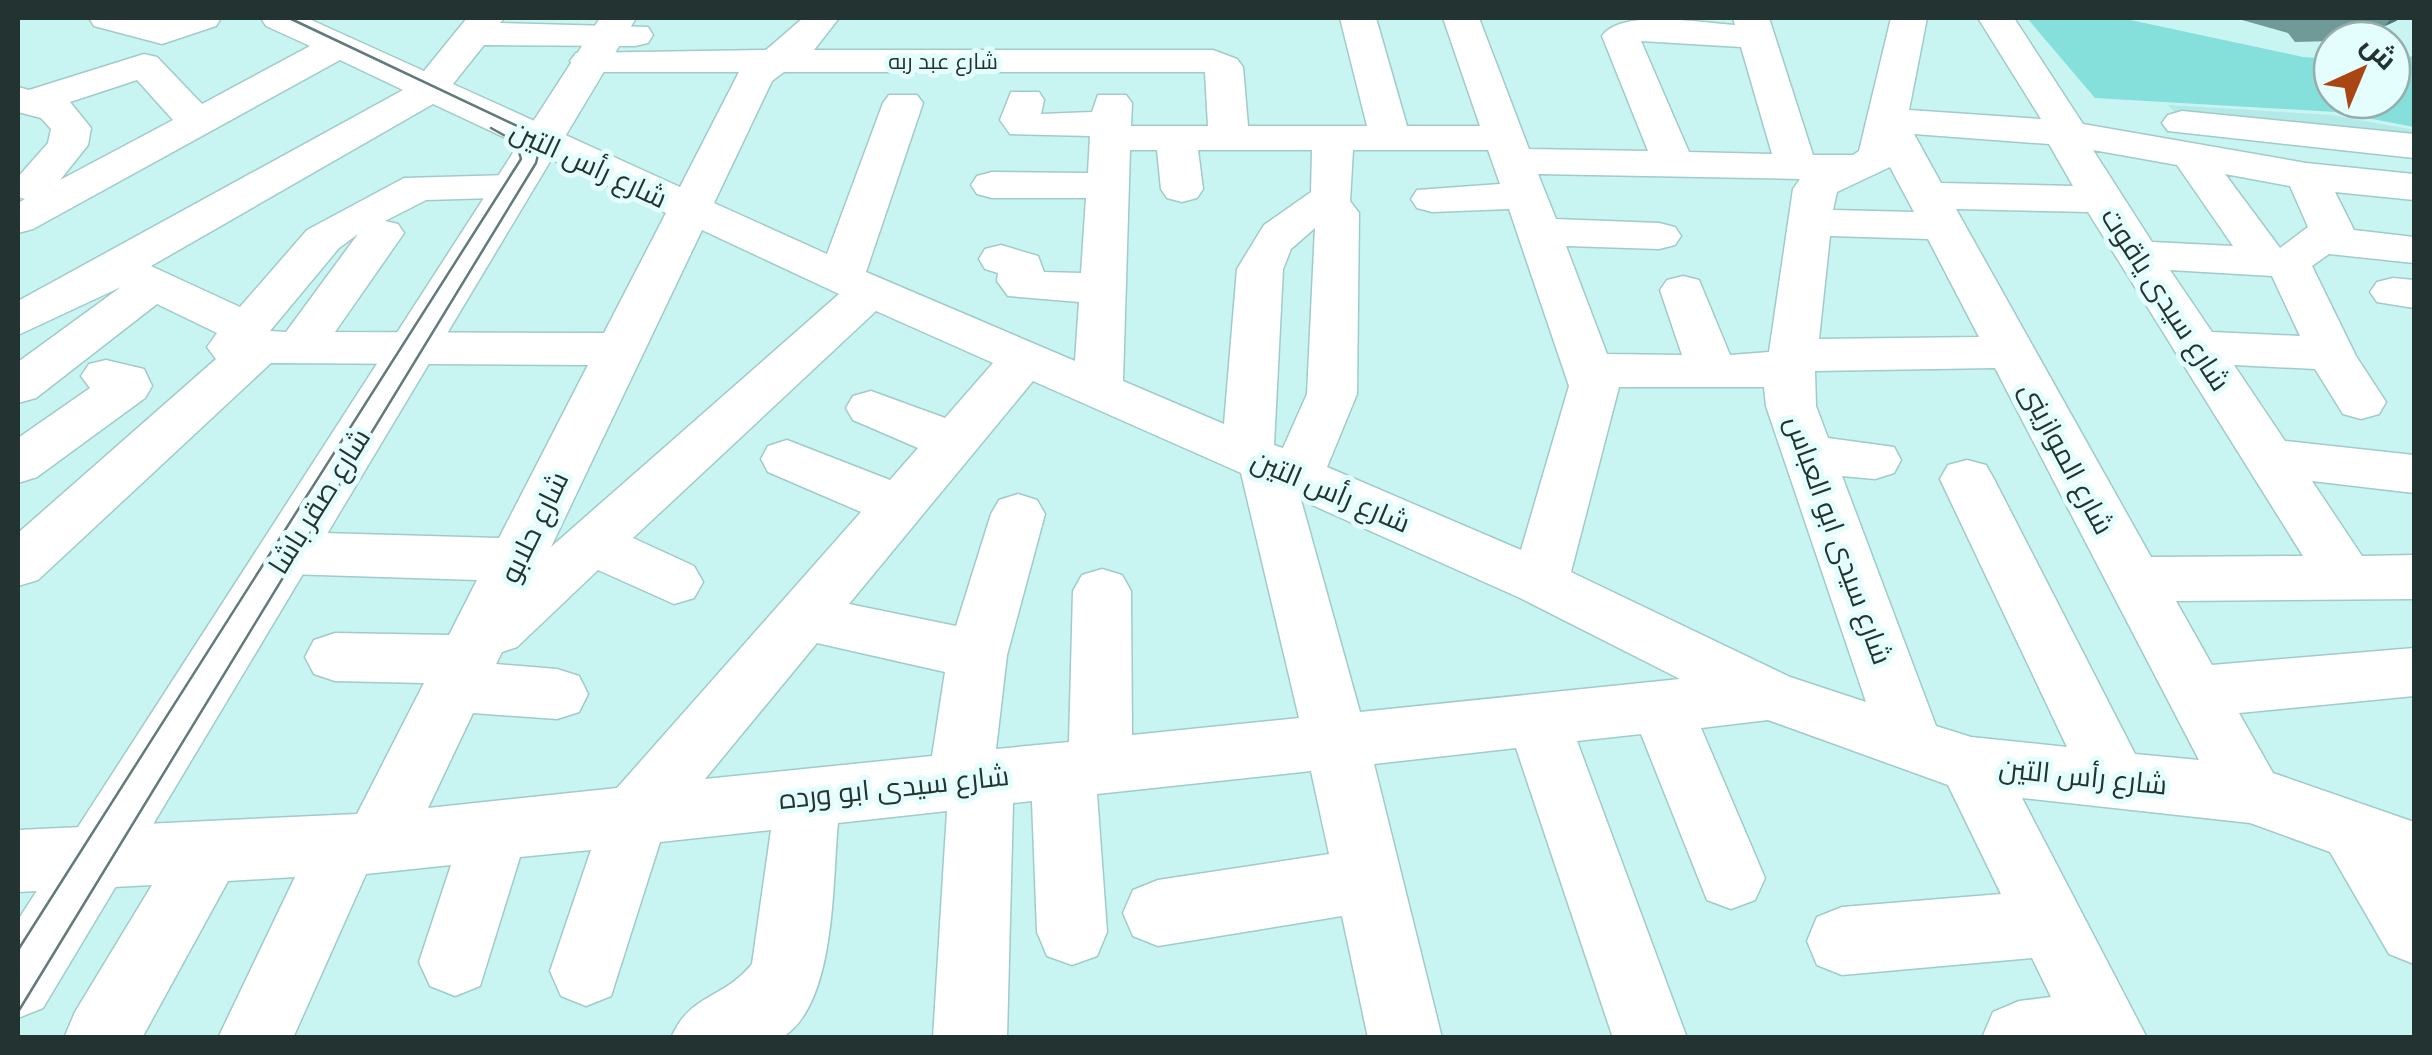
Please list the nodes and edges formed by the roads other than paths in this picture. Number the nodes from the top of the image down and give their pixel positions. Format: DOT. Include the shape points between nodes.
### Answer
graph roads {
  1 [pos="107,18"];
  2 [pos="203,18"];
  3 [pos="280,18"];
  4 [pos="1358,18"];
  5 [pos="1461,18"];
  6 [pos="1909,18"];
  7 [pos="1996,18"];
  8 [pos="480,26"];
  9 [pos="815,26"];
  10 [pos="1754,27"];
  11 [pos="604,38"];
  12 [pos="340,45"];
  13 [pos="775,60"];
  14 [pos="1115,61"];
  15 [pos="430,88"];
  16 [pos="1025,100"];
  17 [pos="23,101"];
  18 [pos="904,103"];
  19 [pos="1886,120"];
  20 [pos="197,123"];
  21 [pos="2062,124"];
  22 [pos="1176,138"];
  23 [pos="1229,138"];
  24 [pos="1333,138"];
  25 [pos="1390,139"];
  26 [pos="541,142"];
  27 [pos="2414,146"];
  28 [pos="1109,150"];
  29 [pos="2190,155"];
  30 [pos="123,163"];
  31 [pos="1674,164"];
  32 [pos="1796,166"];
  33 [pos="1862,168"];
  34 [pos="1001,169"];
  35 [pos="2306,176"];
  36 [pos="1519,182"];
  37 [pos="2414,187"];
  38 [pos="512,188"];
  39 [pos="1182,188"];
  40 [pos="33,191"];
  41 [pos="1432,199"];
  42 [pos="2102,200"];
  43 [pos="1327,201"];
  44 [pos="691,211"];
  45 [pos="1935,211"];
  46 [pos="1809,222"];
  47 [pos="382,233"];
  48 [pos="1659,236"];
  49 [pos="2414,250"];
  50 [pos="2140,255"];
  51 [pos="2293,255"];
  52 [pos="1000,259"];
  53 [pos="18,272"];
  54 [pos="133,275"];
  55 [pos="856,284"];
  56 [pos="1102,288"];
  57 [pos="1683,290"];
  58 [pos="64,291"];
  59 [pos="18,320"];
  60 [pos="267,342"];
  61 [pos="2198,347"];
  62 [pos="414,349"];
  63 [pos="622,349"];
  64 [pos="2011,352"];
  65 [pos="1792,353"];
  66 [pos="1706,356"];
  67 [pos="2331,356"];
  68 [pos="1024,359"];
  69 [pos="1588,370"];
  70 [pos="106,376"];
  71 [pos="1098,390"];
  72 [pos="2361,402"];
  73 [pos="871,408"];
  74 [pos="30,410"];
  75 [pos="954,442"];
  76 [pos="144,450"];
  77 [pos="1810,456"];
  78 [pos="2268,458"];
  79 [pos="787,459"];
  80 [pos="1875,460"];
  81 [pos="1269,463"];
  82 [pos="18,464"];
  83 [pos="2414,474"];
  84 [pos="1967,479"];
  85 [pos="899,506"];
  86 [pos="1018,514"];
  87 [pos="592,543"];
  88 [pos="287,553"];
  89 [pos="518,560"];
  90 [pos="18,565"];
  91 [pos="2345,576"];
  92 [pos="2414,577"];
  93 [pos="2132,579"];
  94 [pos="674,582"];
  95 [pos="1540,582"];
  96 [pos="1102,591"];
  97 [pos="804,618"];
  98 [pos="977,655"];
  99 [pos="335,657"];
  100 [pos="465,666"];
  101 [pos="2414,672"];
  102 [pos="2196,692"];
  103 [pos="557,694"];
  104 [pos="1769,695"];
  105 [pos="1660,705"];
  106 [pos="1537,717"];
  107 [pos="1336,739"];
  108 [pos="1942,756"];
  109 [pos="1082,766"];
  110 [pos="971,779"];
  111 [pos="2116,780"];
  112 [pos="2250,794"];
  113 [pos="808,797"];
  114 [pos="635,815"];
  115 [pos="495,830"];
  116 [pos="2353,830"];
  117 [pos="362,844"];
  118 [pos="209,851"];
  119 [pos="2414,852"];
  120 [pos="100,857"];
  121 [pos="18,861"];
  122 [pos="1730,878"];
  123 [pos="1368,880"];
  124 [pos="1158,914"];
  125 [pos="2051,924"];
  126 [pos="1072,932"];
  127 [pos="2414,932"];
  128 [pos="1842,942"];
  129 [pos="455,962"];
  130 [pos="586,972"];
  131 [pos="18,983"];
  132 [pos="734,1030"];
  133 [pos="2107,1032"];
  134 [pos="101,1038"];
  135 [pos="256,1038"];
  136 [pos="970,1038"];
  137 [pos="1405,1038"];
  138 [pos="1650,1038"];
  139 [pos="2019,1038"];
  1 -- 2 [label="street" via="162,32"];
  3 -- 12 [label="street, شارع رأس التين"];
  4 -- 25 [label="street"];
  5 -- 36 [label="street"];
  6 -- 19 [label="street"];
  7 -- 21 [label="street, شارع سيدى ياقوت"];
  8 -- 11 [label="street"];
  8 -- 15 [label="street"];
  9 -- 11 [label="street"];
  9 -- 13 [label="street, شارع حلابو"];
  10 -- 31 [label="street" via="1620,36"];
  10 -- 32 [label="street"];
  11 -- 13 [label="street, شارع عبد ربه"];
  11 -- 26 [label="street, شارع صقر باشا"];
  12 -- 15 [label="street, شارع رأس التين"];
  12 -- 20 [label="street"];
  13 -- 14 [label="street, شارع عبد ربه"];
  13 -- 44 [label="street, شارع حلابو" via="756,75"];
  14 -- 23 [label="street, شارع عبد ربه" via="1222,64"];
  14 -- 28 [label="street"];
  15 -- 26 [label="street, شارع رأس التين"];
  15 -- 54 [label="street"];
  16 -- 28 [label="street" via="1024,126"];
  17 -- 20 [label="street" via="144,65"];
  17 -- 40 [label="street" via="55,110 70,128 68,145"];
  18 -- 55 [label="street"];
  19 -- 21 [label="street"];
  19 -- 33 [label="street" via="1880,155"];
  19 -- 45 [label="street, شارع الموازينى"];
  20 -- 30 [label="street"];
  21 -- 27 [label="street" via="2288,130"];
  21 -- 29 [label="street"];
  21 -- 42 [label="street, شارع سيدى ياقوت"];
  22 -- 23 [label="street"];
  22 -- 28 [label="street"];
  22 -- 39 [label="street"];
  23 -- 24 [label="street"];
  24 -- 25 [label="street"];
  24 -- 43 [label="street" via="1334,192"];
  25 -- 36 [label="street"];
  26 -- 38 [label="street, شارع صقر باشا"];
  26 -- 44 [label="street, شارع رأس التين"];
  28 -- 34 [label="street"];
  28 -- 56 [label="street"];
  29 -- 35 [label="street"];
  29 -- 51 [label="street"];
  30 -- 40 [label="street"];
  30 -- 40 [label="street"];
  31 -- 32 [label="street"];
  31 -- 36 [label="street"];
  32 -- 33 [label="street"];
  33 -- 46 [label="street, شارع سيدى ابو العباس" via="1827,177 1814,188"];
  35 -- 37 [label="street"];
  35 -- 51 [label="street" via="2332,224"];
  36 -- 41 [label="street"];
  36 -- 48 [label="street"];
  36 -- 69 [label="street"];
  38 -- 60 [label="street" via="419,187 323,239"];
  38 -- 62 [label="street, شارع صقر باشا"];
  42 -- 45 [label="street"];
  42 -- 50 [label="street, شارع سيدى ياقوت"];
  43 -- 81 [label="street" via="1337,213 1332,394"];
  43 -- 81 [label="street" via="1301,214 1266,248 1260,270"];
  44 -- 55 [label="street, شارع رأس التين"];
  44 -- 63 [label="street, شارع حلابو"];
  45 -- 46 [label="street"];
  45 -- 64 [label="street, شارع الموازينى"];
  46 -- 65 [label="street, شارع سيدى ابو العباس"];
  47 -- 60 [label="street"];
  49 -- 51 [label="street"];
  50 -- 51 [label="street"];
  50 -- 61 [label="street, شارع سيدى ياقوت"];
  51 -- 67 [label="street"];
  52 -- 56 [label="street" via="1022,266 1024,286"];
  53 -- 58 [label="street"];
  54 -- 58 [label="street"];
  54 -- 60 [label="street"];
  54 -- 74 [label="street"];
  55 -- 68 [label="street, شارع رأس التين"];
  55 -- 87 [label="street"];
  56 -- 71 [label="street"];
  57 -- 66 [label="street"];
  58 -- 59 [label="street"];
  60 -- 62 [label="street"];
  60 -- 76 [label="street"];
  61 -- 67 [label="street"];
  61 -- 78 [label="street, شارع سيدى ياقوت"];
  62 -- 63 [label="street"];
  62 -- 88 [label="street, شارع صقر باشا"];
  63 -- 89 [label="street, شارع حلابو"];
  64 -- 65 [label="street"];
  64 -- 93 [label="street, شارع الموازينى"];
  65 -- 66 [label="street" via="1772,371"];
  65 -- 77 [label="street, شارع سيدى ابو العباس" via="1791,406"];
  66 -- 69 [label="street"];
  67 -- 72 [label="street"];
  68 -- 71 [label="street, شارع رأس التين"];
  68 -- 75 [label="street"];
  69 -- 95 [label="street" via="1594,386 1582,440"];
  70 -- 74 [label="street" via="127,386"];
  71 -- 81 [label="street, شارع رأس التين"];
  73 -- 75 [label="street"];
  74 -- 76 [label="street"];
  74 -- 82 [label="street"];
  75 -- 85 [label="street"];
  76 -- 90 [label="street"];
  77 -- 80 [label="street"];
  77 -- 108 [label="street, شارع سيدى ابو العباس"];
  78 -- 83 [label="street"];
  78 -- 91 [label="street, شارع سيدى ياقوت"];
  79 -- 85 [label="street"];
  81 -- 95 [label="street, شارع رأس التين"];
  81 -- 107 [label="street"];
  84 -- 111 [label="street"];
  85 -- 97 [label="street"];
  86 -- 98 [label="street"];
  87 -- 94 [label="street"];
  87 -- 100 [label="street"];
  88 -- 89 [label="street"];
  88 -- 120 [label="street, شارع صقر باشا"];
  89 -- 100 [label="street, شارع حلابو"];
  91 -- 92 [label="street"];
  91 -- 93 [label="street"];
  93 -- 102 [label="street, شارع الموازينى"];
  95 -- 104 [label="street, شارع رأس التين"];
  96 -- 109 [label="street"];
  97 -- 98 [label="street"];
  97 -- 114 [label="street"];
  98 -- 110 [label="street"];
  99 -- 100 [label="street"];
  100 -- 103 [label="street"];
  100 -- 117 [label="street, شارع حلابو"];
  101 -- 102 [label="street"];
  102 -- 112 [label="street, شارع الموازينى"];
  104 -- 105 [label="street, شارع سيدى ابو ورده"];
  104 -- 108 [label="street, شارع رأس التين"];
  105 -- 106 [label="street, شارع سيدى ابو ورده"];
  105 -- 122 [label="street"];
  106 -- 107 [label="street, شارع سيدى ابو ورده"];
  106 -- 138 [label="street"];
  107 -- 109 [label="street, شارع سيدى ابو ورده"];
  107 -- 123 [label="street"];
  108 -- 111 [label="street, شارع رأس التين"];
  108 -- 125 [label="street, شارع سيدى ابو العباس"];
  109 -- 110 [label="street, شارع سيدى ابو ورده"];
  109 -- 126 [label="street"];
  110 -- 113 [label="street, شارع سيدى ابو ورده"];
  110 -- 136 [label="street"];
  111 -- 112 [label="street, شارع رأس التين"];
  112 -- 116 [label="street, شارع رأس التين"];
  113 -- 114 [label="street, شارع سيدى ابو ورده"];
  113 -- 132 [label="street" via="786,978"];
  114 -- 115 [label="street, شارع سيدى ابو ورده"];
  114 -- 130 [label="street"];
  115 -- 117 [label="street, شارع سيدى ابو ورده"];
  115 -- 129 [label="street"];
  116 -- 119 [label="street, شارع رأس التين"];
  116 -- 127 [label="street"];
  117 -- 118 [label="street, شارع سيدى ابو ورده"];
  117 -- 135 [label="street, شارع حلابو"];
  118 -- 120 [label="street, شارع سيدى ابو ورده"];
  118 -- 134 [label="street"];
  120 -- 121 [label="street, شارع سيدى ابو ورده"];
  120 -- 131 [label="street, شارع صقر باشا"];
  123 -- 124 [label="street"];
  123 -- 137 [label="street"];
  125 -- 128 [label="street"];
  125 -- 133 [label="street, شارع سيدى ابو العباس"];
  133 -- 139 [label="street"];
}
